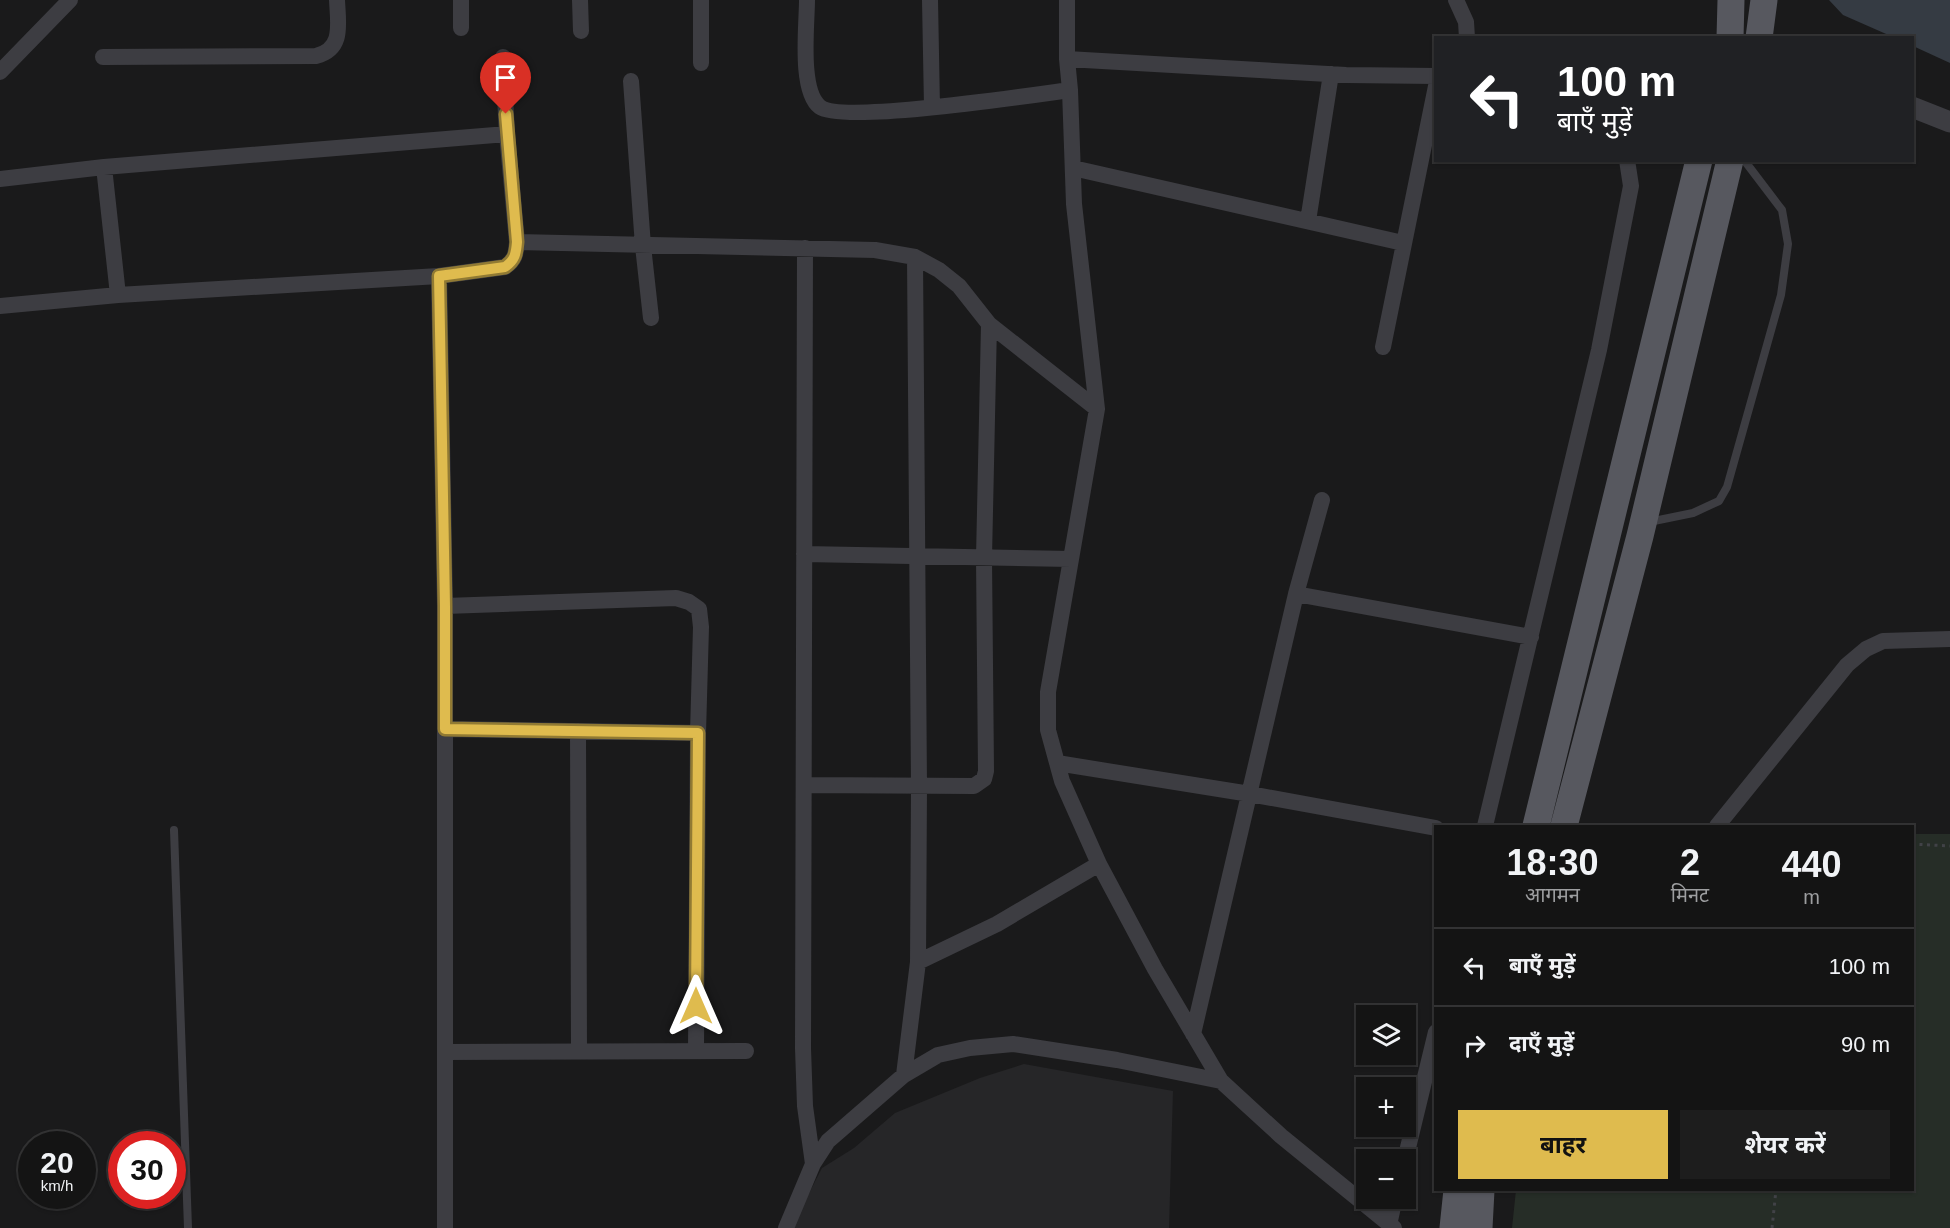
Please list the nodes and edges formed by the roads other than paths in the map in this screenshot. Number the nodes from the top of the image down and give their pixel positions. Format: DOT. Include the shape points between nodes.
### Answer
graph roads {
  1 [pos="70,0"];
  2 [pos="338,0"];
  3 [pos="461,0"];
  4 [pos="580,0"];
  5 [pos="700,0"];
  6 [pos="807,0"];
  7 [pos="930,0"];
  8 [pos="1067,0"];
  9 [pos="1456,0"];
  10 [pos="1731,0"];
  11 [pos="1764,0"];
  12 [pos="461,28"];
  13 [pos="581,31"];
  14 [pos="1467,36"];
  15 [pos="1733,36"];
  16 [pos="1759,36"];
  17 [pos="103,57"];
  18 [pos="503,57"];
  19 [pos="1067,59"];
  20 [pos="701,63"];
  21 [pos="0,72"];
  22 [pos="1331,74"];
  23 [pos="1434,76"];
  24 [pos="631,81"];
  25 [pos="1070,90"];
  26 [pos="1434,96"];
  27 [pos="932,107"];
  28 [pos="1914,108"];
  29 [pos="1950,122"];
  30 [pos="507,134"];
  31 [pos="1627,162"];
  32 [pos="1699,162"];
  33 [pos="1730,162"];
  34 [pos="1746,162"];
  35 [pos="104,166"];
  36 [pos="1073,168"];
  37 [pos="0,179"];
  38 [pos="1308,221"];
  39 [pos="517,242"];
  40 [pos="1403,243"];
  41 [pos="643,246"];
  42 [pos="805,248"];
  43 [pos="915,256"];
  44 [pos="439,276"];
  45 [pos="118,295"];
  46 [pos="0,306"];
  47 [pos="651,318"];
  48 [pos="989,324"];
  49 [pos="1383,347"];
  50 [pos="1097,409"];
  51 [pos="1322,500"];
  52 [pos="1643,523"];
  53 [pos="804,554"];
  54 [pos="917,556"];
  55 [pos="984,558"];
  56 [pos="1071,559"];
  57 [pos="1296,594"];
  58 [pos="445,606"];
  59 [pos="1531,637"];
  60 [pos="1950,639"];
  61 [pos="445,729"];
  62 [pos="578,731"];
  63 [pos="698,733"];
  64 [pos="1057,763"];
  65 [pos="804,785"];
  66 [pos="920,787"];
  67 [pos="1250,795"];
  68 [pos="1485,825"];
  69 [pos="1536,825"];
  70 [pos="1564,825"];
  71 [pos="1718,825"];
  72 [pos="1434,828"];
  73 [pos="174,830"];
  74 [pos="1099,864"];
  75 [pos="918,962"];
  76 [pos="1193,1034"];
  77 [pos="1434,1040"];
  78 [pos="579,1051"];
  79 [pos="696,1051"];
  80 [pos="746,1051"];
  81 [pos="444,1052"];
  82 [pos="904,1075"];
  83 [pos="1221,1081"];
  84 [pos="1408,1149"];
  85 [pos="813,1164"];
  86 [pos="1457,1191"];
  87 [pos="1481,1191"];
  88 [pos="1394,1209"];
  89 [pos="1392,1227"];
  90 [pos="188,1228"];
  91 [pos="445,1228"];
  92 [pos="786,1228"];
  93 [pos="1453,1228"];
  94 [pos="1479,1228"];
  1 -- 21 [label="street"];
  2 -- 17 [label="street" via="334,47 316,56"];
  3 -- 12 [label="street"];
  4 -- 13 [label="street"];
  5 -- 20 [label="street"];
  6 -- 27 [label="street" via="807,79 820,107 839,113"];
  7 -- 27 [label="street"];
  8 -- 19 [label="street"];
  9 -- 14 [label="street" via="1466,22"];
  10 -- 15 [label="main road"];
  11 -- 16 [label="main road"];
  18 -- 30 [label="street"];
  19 -- 22 [label="street"];
  19 -- 25 [label="street"];
  22 -- 23 [label="street"];
  22 -- 38 [label="street"];
  24 -- 41 [label="street"];
  25 -- 27 [label="street"];
  25 -- 36 [label="street"];
  26 -- 40 [label="street"];
  28 -- 29 [label="street"];
  30 -- 35 [label="street"];
  30 -- 39 [label="street"];
  31 -- 59 [label="street" via="1631,186 1599,350"];
  32 -- 69 [label="main road"];
  33 -- 52 [label="main road"];
  34 -- 52 [label="lane" via="1782,210 1788,244 1781,295 1727,487 1719,501 1694,513"];
  35 -- 37 [label="street"];
  35 -- 45 [label="street"];
  36 -- 38 [label="street"];
  36 -- 50 [label="street"];
  38 -- 40 [label="street"];
  39 -- 41 [label="street"];
  39 -- 44 [label="street" via="516,254 505,267"];
  40 -- 49 [label="street"];
  41 -- 42 [label="street"];
  41 -- 47 [label="street"];
  42 -- 43 [label="street" via="875,250"];
  42 -- 53 [label="street"];
  43 -- 48 [label="street" via="959,286"];
  43 -- 54 [label="street"];
  44 -- 45 [label="street"];
  44 -- 58 [label="street"];
  45 -- 46 [label="street"];
  48 -- 50 [label="street"];
  48 -- 55 [label="street"];
  50 -- 56 [label="street"];
  51 -- 57 [label="street"];
  52 -- 70 [label="main road"];
  53 -- 54 [label="street"];
  53 -- 65 [label="street"];
  54 -- 55 [label="street"];
  54 -- 66 [label="street"];
  55 -- 56 [label="street"];
  55 -- 66 [label="street" via="984,779 974,786"];
  56 -- 64 [label="street" via="1048,692 1048,730"];
  57 -- 59 [label="street"];
  57 -- 67 [label="street"];
  58 -- 61 [label="street"];
  58 -- 63 [label="street" via="676,598 689,602 699,609 701,627"];
  59 -- 68 [label="street"];
  60 -- 71 [label="street" via="1884,641 1846,665"];
  61 -- 62 [label="street"];
  61 -- 81 [label="street"];
  62 -- 63 [label="street"];
  62 -- 78 [label="street"];
  63 -- 79 [label="street"];
  64 -- 67 [label="street"];
  64 -- 74 [label="street"];
  65 -- 66 [label="street"];
  65 -- 85 [label="street" via="803,1048"];
  66 -- 75 [label="street"];
  67 -- 72 [label="street"];
  67 -- 76 [label="street"];
  73 -- 90 [label="lane"];
  74 -- 75 [label="street" via="997,924"];
  74 -- 76 [label="street"];
  75 -- 82 [label="street"];
  76 -- 83 [label="street"];
  77 -- 84 [label="street"];
  78 -- 79 [label="street"];
  78 -- 81 [label="street"];
  79 -- 80 [label="street"];
  81 -- 91 [label="street"];
  82 -- 83 [label="street" via="938,1055 1013,1044"];
  82 -- 85 [label="street" via="828,1142"];
  83 -- 89 [label="street"];
  85 -- 92 [label="street"];
  86 -- 93 [label="main road"];
  87 -- 94 [label="main road"];
  88 -- 89 [label="street"];
}
